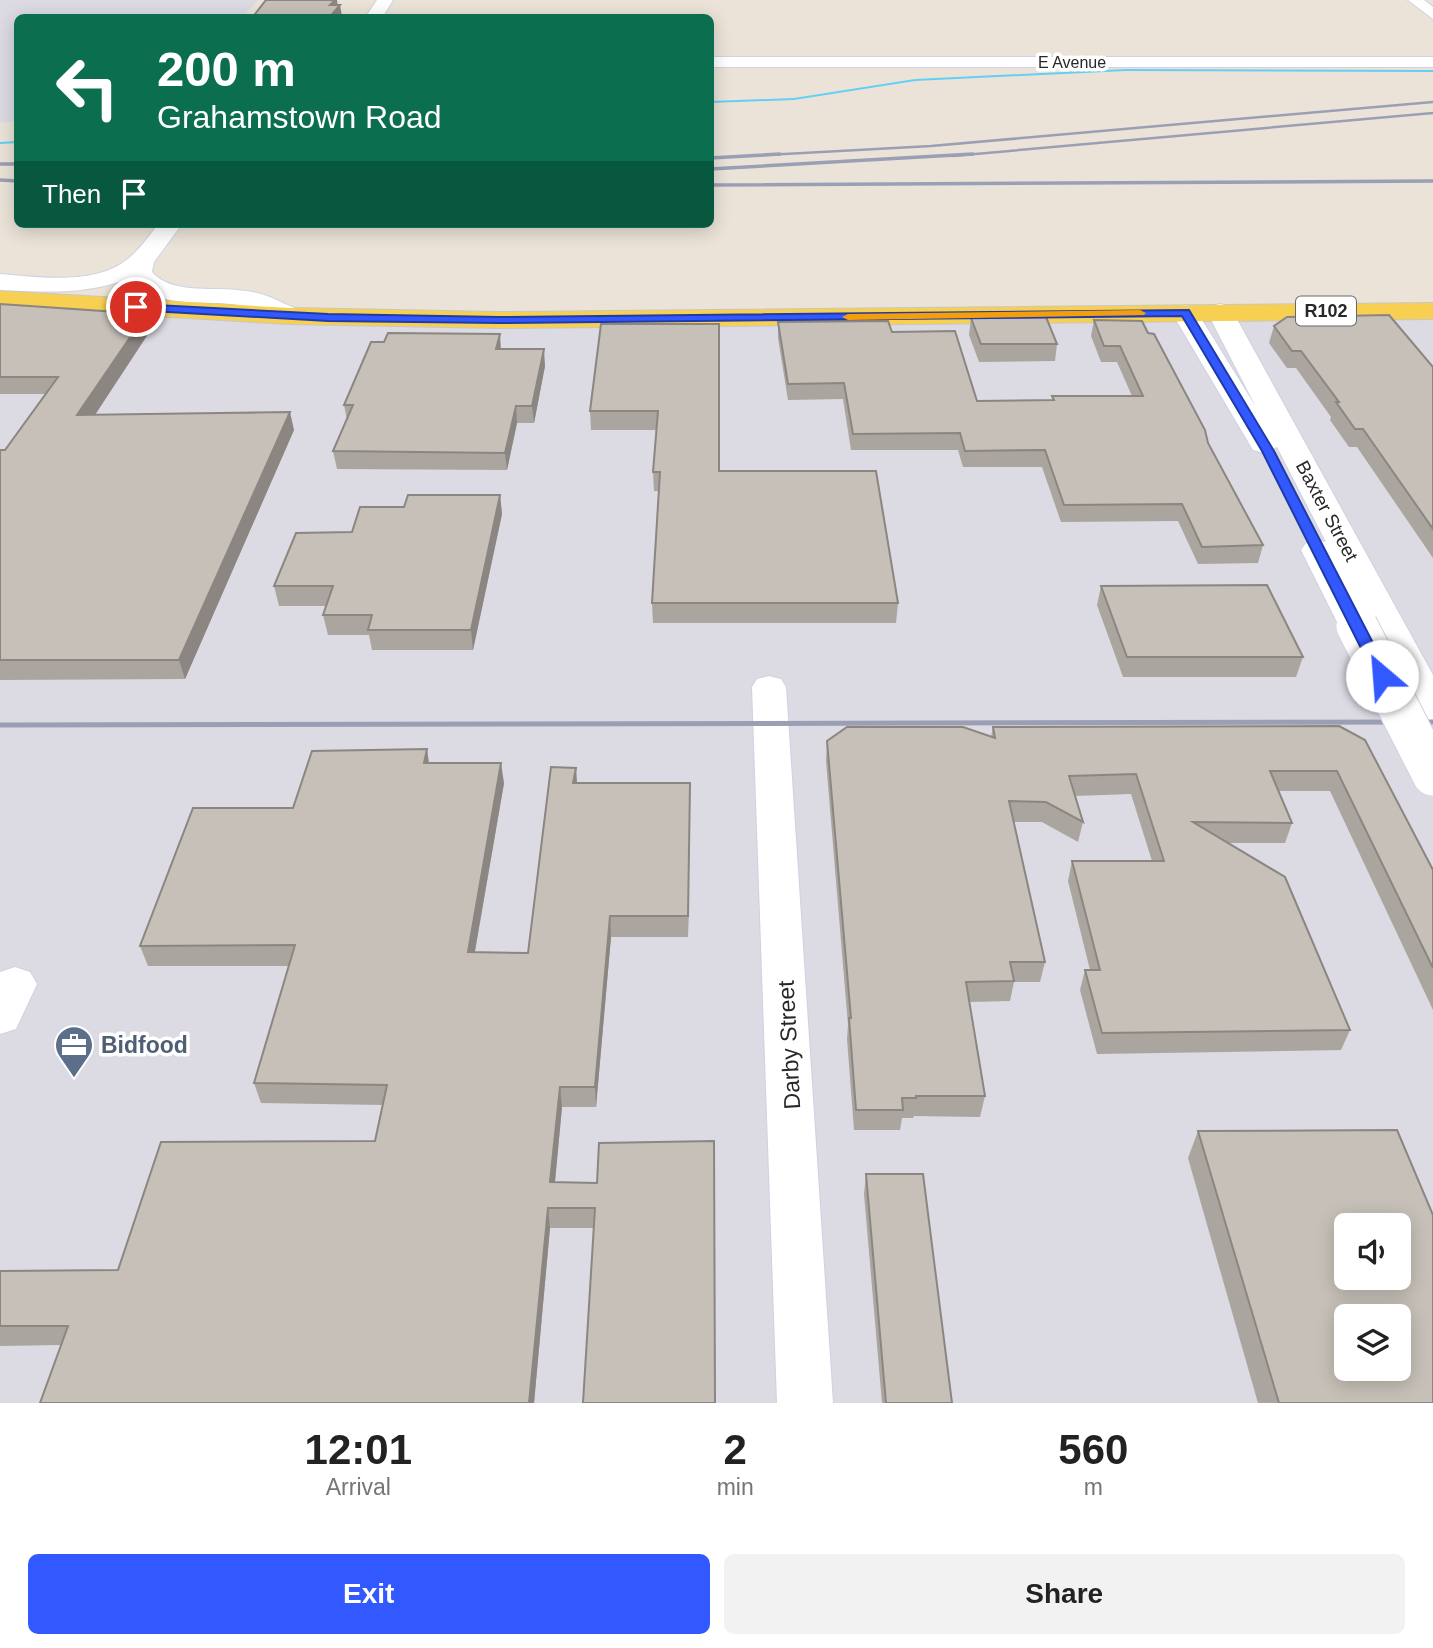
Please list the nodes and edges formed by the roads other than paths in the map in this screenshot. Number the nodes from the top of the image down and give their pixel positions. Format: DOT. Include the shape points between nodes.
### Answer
graph roads {
  1 [pos="1415,0"];
  2 [pos="1433,14"];
  3 [pos="1433,61"];
  4 [pos="714,62"];
  5 [pos="167,228"];
  6 [pos="142,259"];
  7 [pos="0,282"];
  8 [pos="0,299"];
  9 [pos="1433,311"];
  10 [pos="1220,312"];
  11 [pos="1185,313"];
  12 [pos="290,316"];
  13 [pos="1373,627"];
  14 [pos="769,687"];
  15 [pos="1433,710"];
  16 [pos="1433,775"];
  17 [pos="805,1403"];
  1 -- 2 [label="street"];
  3 -- 4 [label="street, E Avenue"];
  5 -- 6 [label="main road"];
  6 -- 7 [label="main road" via="124,271 85,281"];
  6 -- 12 [label="main road" via="139,273 154,287 251,299"];
  8 -- 12 [label="main road, R102"];
  9 -- 10 [label="main road, R102"];
  10 -- 11 [label="main road, R102"];
  10 -- 13 [label="main road, Baxter Street"];
  11 -- 12 [label="main road, R102" via="512,320"];
  11 -- 13 [label="main road, Baxter Street"];
  13 -- 15 [label="main road, Baxter Street"];
  13 -- 16 [label="main road, Baxter Street, bridge"];
  14 -- 17 [label="street, Darby Street"];
}
